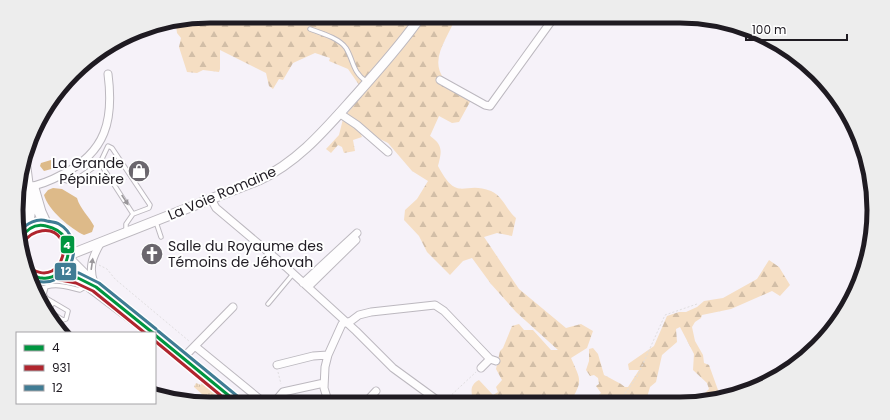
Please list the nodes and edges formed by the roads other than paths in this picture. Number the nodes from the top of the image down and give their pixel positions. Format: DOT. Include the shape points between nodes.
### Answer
graph roads {
  1 [pos="416,23"];
  2 [pos="550,23"];
  3 [pos="310,29"];
  4 [pos="108,74"];
  5 [pos="440,80"];
  6 [pos="367,82"];
  7 [pos="339,113"];
  8 [pos="388,152"];
  9 [pos="100,163"];
  10 [pos="27,172"];
  11 [pos="56,178"];
  12 [pos="31,187"];
  13 [pos="211,199"];
  14 [pos="133,214"];
  15 [pos="156,221"];
  16 [pos="46,225"];
  17 [pos="24,229"];
  18 [pos="126,233"];
  19 [pos="25,234"];
  20 [pos="161,237"];
  21 [pos="357,237"];
  22 [pos="101,242"];
  23 [pos="68,243"];
  24 [pos="88,247"];
  25 [pos="68,257"];
  26 [pos="56,274"];
  27 [pos="293,274"];
  28 [pos="36,278"];
  29 [pos="306,285"];
  30 [pos="46,287"];
  31 [pos="96,287"];
  32 [pos="40,289"];
  33 [pos="53,302"];
  34 [pos="268,304"];
  35 [pos="233,307"];
  36 [pos="51,308"];
  37 [pos="56,315"];
  38 [pos="346,322"];
  39 [pos="143,332"];
  40 [pos="152,332"];
  41 [pos="156,336"];
  42 [pos="156,343"];
  43 [pos="196,347"];
  44 [pos="328,355"];
  45 [pos="183,358"];
  46 [pos="277,365"];
  47 [pos="479,369"];
  48 [pos="324,383"];
  49 [pos="376,391"];
  50 [pos="230,397"];
  51 [pos="257,397"];
  52 [pos="279,397"];
  53 [pos="327,397"];
  54 [pos="370,397"];
  55 [pos="436,397"];
  1 -- 6 [label="street, La Voie Romaine"];
  2 -- 5 [label="street" via="490,106 485,106"];
  3 -- 6 [label="lane" via="346,48 355,71"];
  4 -- 11 [label="street" via="109,112 101,139 86,161"];
  6 -- 7 [label="street, La Voie Romaine"];
  7 -- 8 [label="street" via="353,121"];
  7 -- 13 [label="street, La Voie Romaine" via="310,144 283,167 259,180"];
  9 -- 11 [label="lane" via="74,181"];
  9 -- 14 [label="lane, one-way"];
  9 -- 14 [label="lane" via="108,146 112,148 150,205 149,208"];
  10 -- 12 [label="main road"];
  11 -- 12 [label="street"];
  12 -- 16 [label="main road"];
  12 -- 17 [label="main road" via="30,212"];
  13 -- 15 [label="street, La Voie Romaine"];
  13 -- 27 [label="street" via="216,208"];
  14 -- 18 [label="lane" via="126,224"];
  15 -- 18 [label="street, La Voie Romaine"];
  15 -- 20 [label="lane"];
  16 -- 19 [label="main road" via="33,227"];
  16 -- 23 [label="main road" via="60,231"];
  18 -- 22 [label="street, La Voie Romaine"];
  21 -- 29 [label="street"];
  22 -- 24 [label="street, La Voie Romaine"];
  22 -- 31 [label="street" via="91,264"];
  23 -- 24 [label="street"];
  23 -- 25 [label="main road"];
  24 -- 25 [label="street, La Voie Romaine"];
  25 -- 26 [label="main road" via="65,265"];
  25 -- 31 [label="main road"];
  26 -- 28 [label="main road"];
  26 -- 31 [label="main road" via="78,278"];
  27 -- 29 [label="street"];
  27 -- 34 [label="lane"];
  29 -- 38 [label="street"];
  30 -- 32 [label="lane"];
  30 -- 33 [label="lane" via="44,296"];
  30 -- 39 [label="lane" via="66,285 80,290 85,287"];
  31 -- 40 [label="main road"];
  33 -- 36 [label="lane"];
  33 -- 37 [label="lane" via="68,312 64,320"];
  35 -- 43 [label="street"];
  38 -- 44 [label="street" via="340,328"];
  38 -- 47 [label="street" via="359,314 435,305 493,360"];
  38 -- 55 [label="street" via="393,368"];
  41 -- 45 [label="main road"];
  42 -- 45 [label="lane" via="175,358"];
  43 -- 45 [label="street"];
  43 -- 51 [label="street"];
  44 -- 46 [label="street"];
  44 -- 48 [label="street"];
  45 -- 50 [label="main road"];
  48 -- 52 [label="street" via="283,392"];
  48 -- 53 [label="street"];
  49 -- 54 [label="street"];
}
